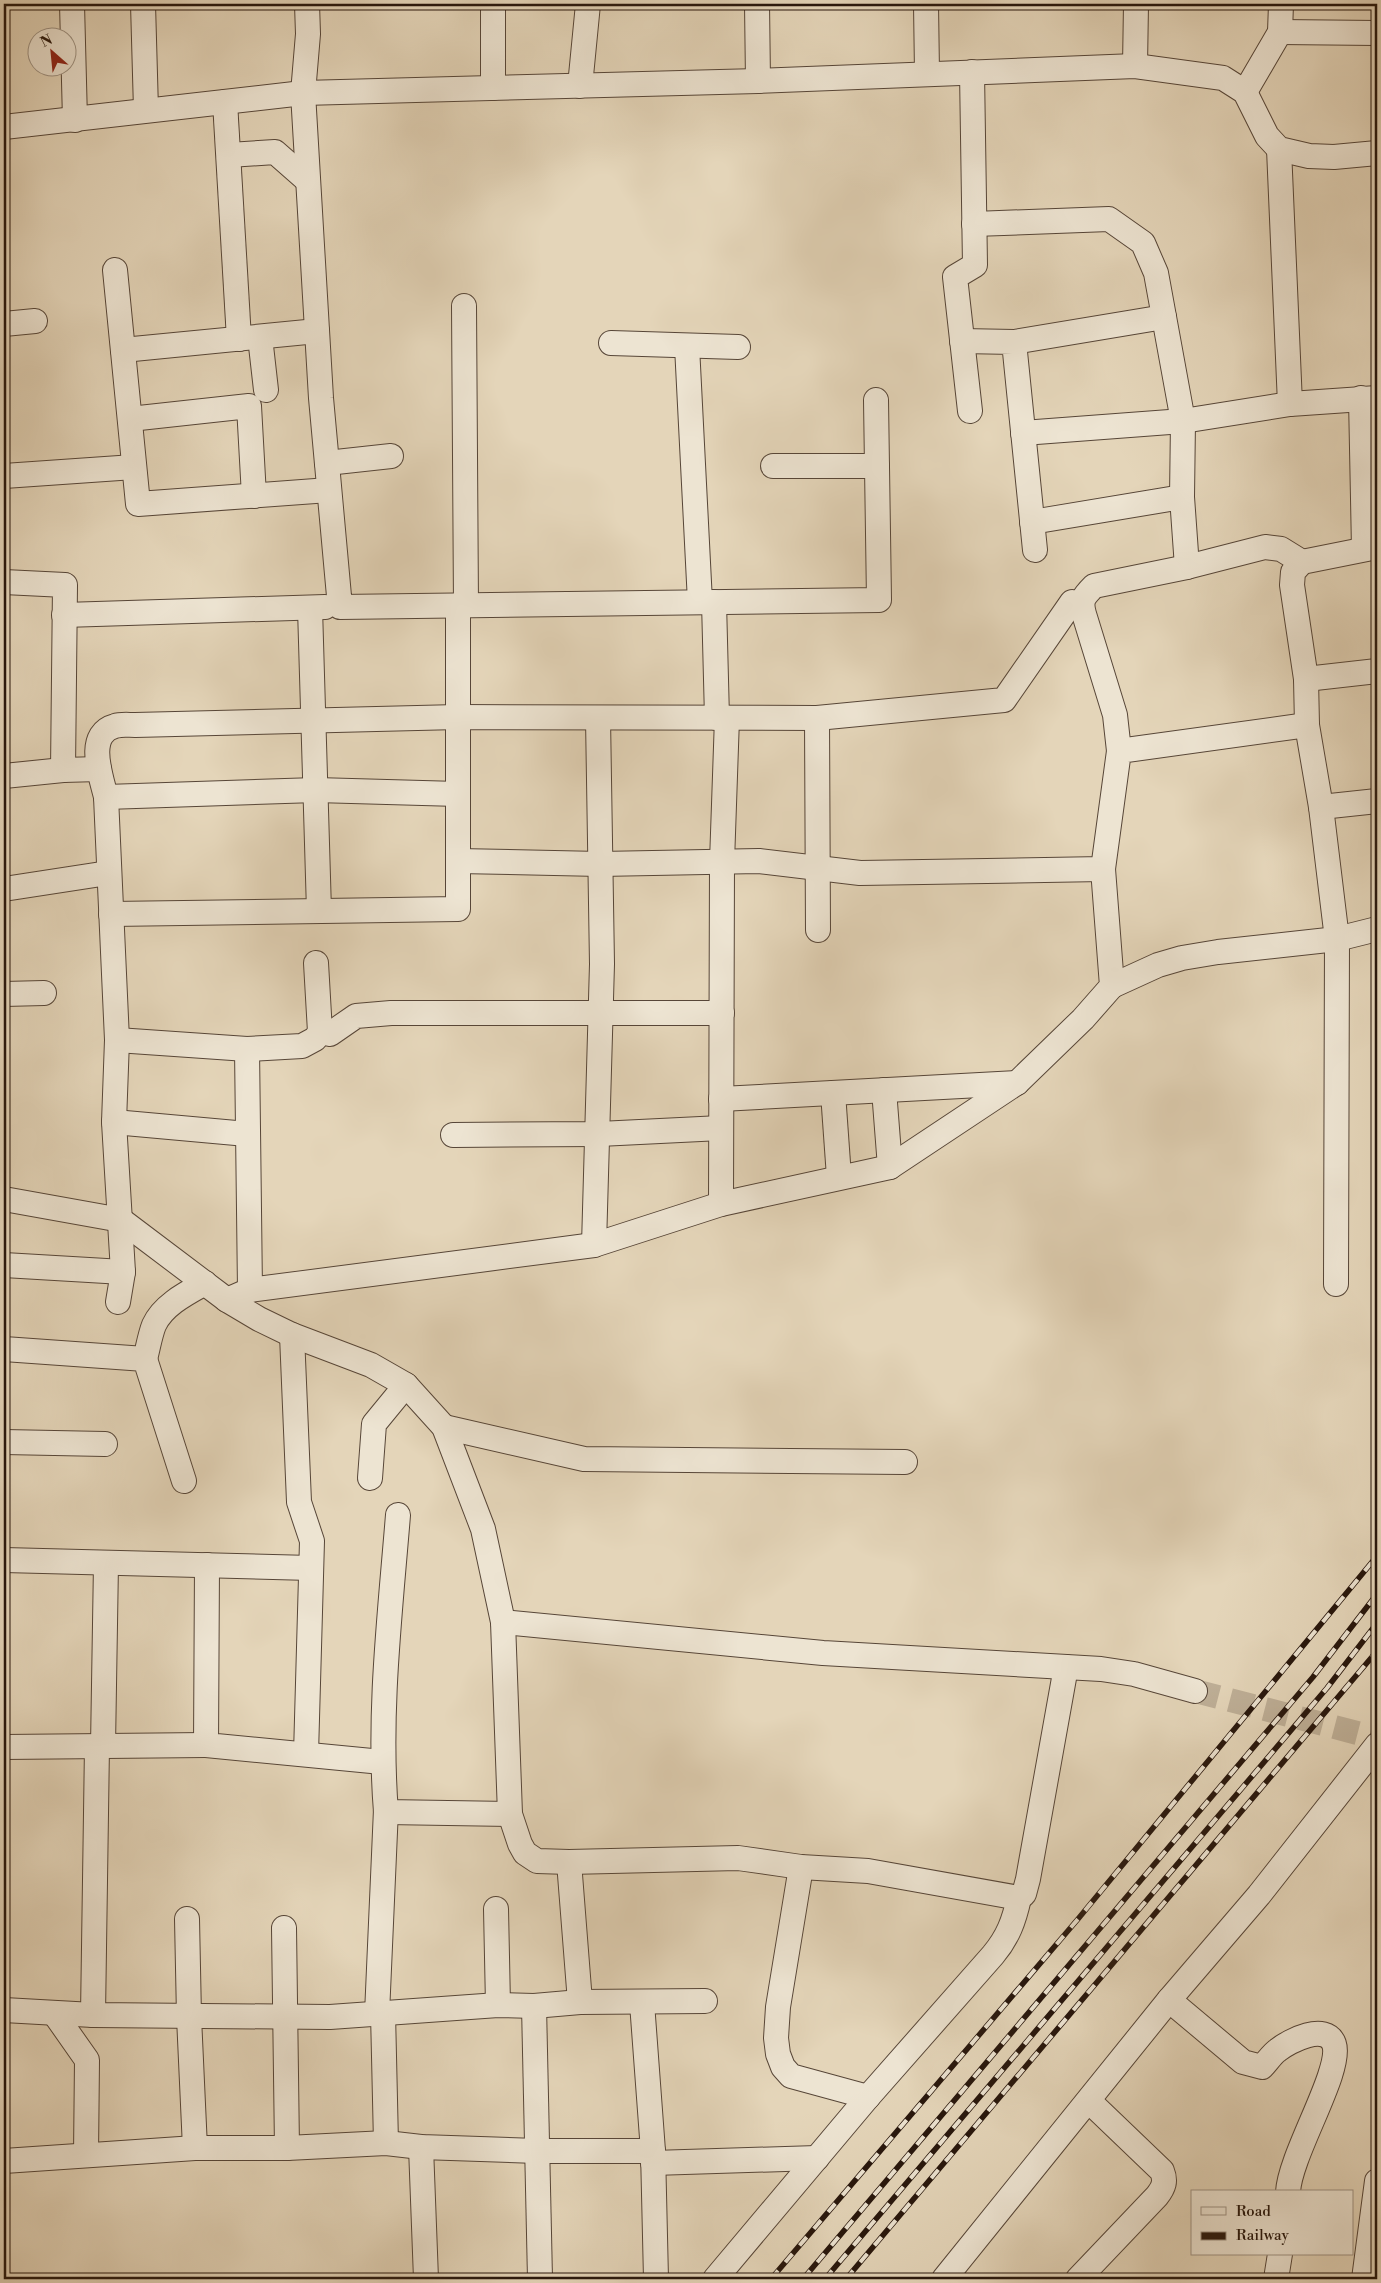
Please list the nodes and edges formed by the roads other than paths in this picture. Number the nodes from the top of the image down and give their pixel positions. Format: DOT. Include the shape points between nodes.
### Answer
graph roads {
  1 [pos="72,4"];
  2 [pos="143,4"];
  3 [pos="307,4"];
  4 [pos="494,4"];
  5 [pos="588,4"];
  6 [pos="757,4"];
  7 [pos="926,4"];
  8 [pos="1136,4"];
  9 [pos="1281,4"];
  10 [pos="1280,32"];
  11 [pos="1377,33"];
  12 [pos="1135,66"];
  13 [pos="972,72"];
  14 [pos="927,73"];
  15 [pos="758,81"];
  16 [pos="580,86"];
  17 [pos="493,88"];
  18 [pos="1245,92"];
  19 [pos="303,94"];
  20 [pos="226,102"];
  21 [pos="146,110"];
  22 [pos="75,120"];
  23 [pos="4,127"];
  24 [pos="1279,149"];
  25 [pos="1377,153"];
  26 [pos="229,155"];
  27 [pos="308,181"];
  28 [pos="974,224"];
  29 [pos="115,270"];
  30 [pos="464,306"];
  31 [pos="1164,317"];
  32 [pos="35,321"];
  33 [pos="4,324"];
  34 [pos="317,331"];
  35 [pos="250,338"];
  36 [pos="962,341"];
  37 [pos="1014,342"];
  38 [pos="611,343"];
  39 [pos="686,346"];
  40 [pos="738,347"];
  41 [pos="123,350"];
  42 [pos="266,390"];
  43 [pos="1369,398"];
  44 [pos="876,400"];
  45 [pos="1290,404"];
  46 [pos="970,411"];
  47 [pos="130,419"];
  48 [pos="1183,421"];
  49 [pos="1023,432"];
  50 [pos="391,456"];
  51 [pos="327,463"];
  52 [pos="773,466"];
  53 [pos="877,466"];
  54 [pos="134,467"];
  55 [pos="4,476"];
  56 [pos="329,490"];
  57 [pos="254,496"];
  58 [pos="1182,497"];
  59 [pos="1032,522"];
  60 [pos="1370,548"];
  61 [pos="1035,550"];
  62 [pos="1302,562"];
  63 [pos="1187,567"];
  64 [pos="4,582"];
  65 [pos="707,602"];
  66 [pos="1072,602"];
  67 [pos="462,605"];
  68 [pos="340,607"];
  69 [pos="310,608"];
  70 [pos="64,615"];
  71 [pos="1377,670"];
  72 [pos="1306,679"];
  73 [pos="458,717"];
  74 [pos="598,718"];
  75 [pos="722,718"];
  76 [pos="817,718"];
  77 [pos="312,722"];
  78 [pos="1307,725"];
  79 [pos="1119,751"];
  80 [pos="99,769"];
  81 [pos="63,770"];
  82 [pos="4,776"];
  83 [pos="316,790"];
  84 [pos="458,794"];
  85 [pos="106,797"];
  86 [pos="1377,801"];
  87 [pos="1321,806"];
  88 [pos="458,861"];
  89 [pos="722,862"];
  90 [pos="600,864"];
  91 [pos="816,866"];
  92 [pos="1103,869"];
  93 [pos="108,873"];
  94 [pos="4,889"];
  95 [pos="319,911"];
  96 [pos="111,914"];
  97 [pos="1377,929"];
  98 [pos="818,930"];
  99 [pos="1337,939"];
  100 [pos="316,963"];
  101 [pos="1112,986"];
  102 [pos="44,992"];
  103 [pos="4,994"];
  104 [pos="601,1013"];
  105 [pos="722,1013"];
  106 [pos="320,1032"];
  107 [pos="117,1040"];
  108 [pos="248,1049"];
  109 [pos="1018,1082"];
  110 [pos="884,1090"];
  111 [pos="833,1093"];
  112 [pos="721,1099"];
  113 [pos="114,1122"];
  114 [pos="721,1128"];
  115 [pos="247,1134"];
  116 [pos="599,1134"];
  117 [pos="453,1135"];
  118 [pos="890,1167"];
  119 [pos="839,1177"];
  120 [pos="4,1199"];
  121 [pos="721,1204"];
  122 [pos="121,1220"];
  123 [pos="594,1246"];
  124 [pos="4,1265"];
  125 [pos="123,1272"];
  126 [pos="205,1283"];
  127 [pos="1336,1284"];
  128 [pos="250,1290"];
  129 [pos="227,1300"];
  130 [pos="118,1302"];
  131 [pos="292,1335"];
  132 [pos="4,1349"];
  133 [pos="145,1359"];
  134 [pos="406,1385"];
  135 [pos="444,1427"];
  136 [pos="4,1442"];
  137 [pos="105,1444"];
  138 [pos="905,1462"];
  139 [pos="370,1478"];
  140 [pos="184,1481"];
  141 [pos="398,1515"];
  142 [pos="4,1560"];
  143 [pos="106,1563"];
  144 [pos="207,1565"];
  145 [pos="311,1568"];
  146 [pos="503,1622"];
  147 [pos="1066,1667"];
  148 [pos="1195,1691"];
  149 [pos="206,1745"];
  150 [pos="1377,1745"];
  151 [pos="100,1746"];
  152 [pos="4,1747"];
  153 [pos="306,1754"];
  154 [pos="382,1762"];
  155 [pos="386,1809"];
  156 [pos="510,1814"];
  157 [pos="570,1862"];
  158 [pos="801,1866"];
  159 [pos="1019,1898"];
  160 [pos="496,1910"];
  161 [pos="187,1918"];
  162 [pos="284,1928"];
  163 [pos="1170,2000"];
  164 [pos="705,2001"];
  165 [pos="580,2002"];
  166 [pos="642,2003"];
  167 [pos="498,2005"];
  168 [pos="534,2006"];
  169 [pos="4,2010"];
  170 [pos="54,2013"];
  171 [pos="380,2014"];
  172 [pos="93,2016"];
  173 [pos="189,2017"];
  174 [pos="285,2017"];
  175 [pos="868,2097"];
  176 [pos="1089,2101"];
  177 [pos="386,2143"];
  178 [pos="421,2147"];
  179 [pos="195,2148"];
  180 [pos="287,2148"];
  181 [pos="537,2150"];
  182 [pos="86,2155"];
  183 [pos="653,2157"];
  184 [pos="817,2158"];
  185 [pos="4,2161"];
  186 [pos="1377,2180"];
  187 [pos="1288,2190"];
  188 [pos="1367,2228"];
  189 [pos="1280,2256"];
  190 [pos="426,2279"];
  191 [pos="540,2279"];
  192 [pos="656,2279"];
  193 [pos="715,2279"];
  194 [pos="944,2279"];
  195 [pos="1078,2279"];
  196 [pos="1276,2279"];
  197 [pos="1364,2279"];
  1 -- 22 [label="street"];
  2 -- 21 [label="street"];
  3 -- 19 [label="street"];
  4 -- 17 [label="street"];
  5 -- 16 [label="street"];
  6 -- 15 [label="street"];
  7 -- 14 [label="street"];
  8 -- 12 [label="street"];
  9 -- 10 [label="street"];
  10 -- 11 [label="street"];
  10 -- 18 [label="street"];
  12 -- 13 [label="street"];
  12 -- 18 [label="street" via="1223,78"];
  13 -- 14 [label="street"];
  13 -- 28 [label="street"];
  14 -- 15 [label="street"];
  15 -- 16 [label="street"];
  16 -- 17 [label="street"];
  17 -- 19 [label="street"];
  18 -- 24 [label="street" via="1267,136"];
  19 -- 20 [label="street"];
  19 -- 27 [label="street"];
  20 -- 21 [label="street"];
  20 -- 26 [label="street"];
  21 -- 22 [label="street"];
  22 -- 23 [label="street"];
  24 -- 25 [label="street" via="1334,158"];
  24 -- 45 [label="street"];
  26 -- 27 [label="street" via="274,152"];
  26 -- 35 [label="street"];
  27 -- 34 [label="street"];
  28 -- 31 [label="street" via="1109,219 1143,243 1156,274"];
  28 -- 36 [label="street" via="975,266 955,276"];
  29 -- 41 [label="street"];
  30 -- 67 [label="street"];
  31 -- 37 [label="street"];
  31 -- 48 [label="street"];
  32 -- 33 [label="street"];
  34 -- 35 [label="street"];
  34 -- 51 [label="street"];
  35 -- 41 [label="street"];
  35 -- 42 [label="street"];
  36 -- 37 [label="street"];
  36 -- 46 [label="street"];
  37 -- 49 [label="street"];
  38 -- 39 [label="street"];
  39 -- 40 [label="street"];
  39 -- 65 [label="street"];
  41 -- 47 [label="street"];
  43 -- 45 [label="street"];
  43 -- 60 [label="street"];
  44 -- 53 [label="street"];
  45 -- 48 [label="street"];
  47 -- 54 [label="street"];
  47 -- 57 [label="street" via="249,406"];
  48 -- 49 [label="street"];
  48 -- 58 [label="street"];
  49 -- 59 [label="street"];
  50 -- 51 [label="street"];
  51 -- 56 [label="street"];
  52 -- 53 [label="street"];
  53 -- 65 [label="street" via="879,600"];
  54 -- 55 [label="street"];
  54 -- 57 [label="street" via="138,504"];
  56 -- 57 [label="street"];
  56 -- 68 [label="street"];
  58 -- 59 [label="street"];
  58 -- 63 [label="street"];
  59 -- 61 [label="street"];
  60 -- 62 [label="street"];
  62 -- 63 [label="street" via="1281,549 1265,546"];
  62 -- 72 [label="street" via="1293,572 1292,585"];
  63 -- 79 [label="street" via="1094,586 1081,603 1115,715"];
  64 -- 70 [label="street" via="65,585"];
  65 -- 67 [label="street"];
  65 -- 75 [label="street"];
  66 -- 76 [label="street" via="1004,700"];
  67 -- 68 [label="street"];
  67 -- 73 [label="street"];
  68 -- 69 [label="street"];
  69 -- 70 [label="street"];
  69 -- 77 [label="street"];
  70 -- 81 [label="street"];
  71 -- 72 [label="street"];
  72 -- 78 [label="street"];
  73 -- 74 [label="street"];
  73 -- 77 [label="street"];
  73 -- 84 [label="street"];
  74 -- 75 [label="street"];
  74 -- 90 [label="street"];
  75 -- 76 [label="street"];
  75 -- 89 [label="street"];
  76 -- 91 [label="street"];
  77 -- 80 [label="street" via="115,726 104,732 97,742"];
  77 -- 83 [label="street"];
  78 -- 79 [label="street"];
  78 -- 87 [label="street"];
  79 -- 92 [label="street"];
  80 -- 81 [label="street"];
  80 -- 85 [label="street"];
  81 -- 82 [label="street"];
  83 -- 84 [label="street"];
  83 -- 85 [label="street"];
  83 -- 95 [label="street"];
  84 -- 88 [label="street"];
  85 -- 93 [label="street"];
  86 -- 87 [label="street"];
  87 -- 99 [label="street"];
  88 -- 90 [label="street"];
  88 -- 95 [label="street" via="458,909"];
  89 -- 90 [label="street"];
  89 -- 91 [label="street" via="759,861"];
  89 -- 105 [label="street"];
  90 -- 104 [label="street"];
  91 -- 92 [label="street" via="860,873"];
  91 -- 98 [label="street"];
  92 -- 101 [label="street"];
  93 -- 94 [label="street"];
  93 -- 96 [label="street"];
  95 -- 96 [label="street"];
  96 -- 107 [label="street"];
  97 -- 99 [label="street"];
  99 -- 101 [label="street" via="1182,958"];
  99 -- 127 [label="street"];
  100 -- 106 [label="street"];
  101 -- 109 [label="street"];
  102 -- 103 [label="street"];
  104 -- 105 [label="street"];
  104 -- 106 [label="street" via="391,1013 356,1016 330,1034"];
  104 -- 116 [label="street"];
  105 -- 112 [label="street"];
  106 -- 108 [label="street" via="315,1040 302,1046"];
  107 -- 108 [label="street"];
  107 -- 113 [label="street"];
  108 -- 115 [label="street"];
  109 -- 110 [label="street"];
  109 -- 118 [label="street"];
  110 -- 111 [label="street"];
  110 -- 118 [label="street"];
  111 -- 112 [label="street"];
  111 -- 119 [label="street"];
  112 -- 114 [label="street"];
  113 -- 115 [label="street"];
  113 -- 122 [label="street"];
  114 -- 116 [label="street"];
  114 -- 121 [label="street"];
  115 -- 128 [label="street"];
  116 -- 117 [label="street"];
  116 -- 123 [label="street"];
  118 -- 119 [label="street"];
  119 -- 121 [label="street"];
  120 -- 122 [label="street"];
  121 -- 123 [label="street"];
  122 -- 125 [label="street"];
  122 -- 126 [label="street"];
  123 -- 128 [label="street"];
  124 -- 125 [label="street"];
  125 -- 130 [label="street"];
  126 -- 129 [label="street"];
  126 -- 133 [label="street" via="165,1310 154,1324"];
  128 -- 129 [label="street"];
  129 -- 131 [label="street"];
  131 -- 134 [label="street" via="371,1365"];
  131 -- 145 [label="street" via="299,1502 312,1541"];
  132 -- 133 [label="street"];
  133 -- 140 [label="street"];
  134 -- 135 [label="street"];
  134 -- 139 [label="street" via="374,1424"];
  135 -- 138 [label="street" via="584,1459"];
  135 -- 146 [label="street" via="483,1529"];
  136 -- 137 [label="street"];
  141 -- 154 [label="street"];
  142 -- 143 [label="street"];
  143 -- 144 [label="street"];
  143 -- 151 [label="street"];
  144 -- 145 [label="street"];
  144 -- 149 [label="street"];
  145 -- 153 [label="street"];
  146 -- 147 [label="street" via="823,1653"];
  146 -- 156 [label="street"];
  147 -- 148 [label="street" via="1134,1674"];
  147 -- 159 [label="street" via="1028,1879 1024,1894"];
  149 -- 151 [label="street"];
  149 -- 153 [label="street"];
  150 -- 163 [label="street" via="1259,1895"];
  151 -- 152 [label="street"];
  151 -- 172 [label="street"];
  153 -- 154 [label="street"];
  154 -- 155 [label="street"];
  155 -- 156 [label="street" via="386,1812"];
  155 -- 171 [label="street"];
  156 -- 157 [label="street" via="525,1853 537,1861"];
  157 -- 158 [label="street" via="738,1858"];
  157 -- 165 [label="street"];
  158 -- 159 [label="street" via="868,1871"];
  158 -- 175 [label="street" via="778,2007 778,2054 791,2076"];
  159 -- 175 [label="street" via="1006,1939"];
  160 -- 167 [label="street"];
  161 -- 173 [label="street"];
  162 -- 174 [label="street"];
  163 -- 176 [label="street"];
  163 -- 187 [label="street" via="1243,2062 1262,2067 1277,2050 1303,2035 1322,2034 1332,2040 1335,2046 1333,2068 1292,2167"];
  164 -- 166 [label="street"];
  165 -- 166 [label="street"];
  165 -- 168 [label="street"];
  166 -- 183 [label="street"];
  167 -- 168 [label="street"];
  167 -- 171 [label="street"];
  168 -- 181 [label="street"];
  169 -- 170 [label="street"];
  170 -- 172 [label="street"];
  170 -- 182 [label="street" via="87,2060"];
  171 -- 174 [label="street"];
  171 -- 177 [label="street"];
  172 -- 173 [label="street"];
  173 -- 174 [label="street"];
  173 -- 179 [label="street"];
  174 -- 180 [label="street"];
  175 -- 184 [label="street"];
  176 -- 194 [label="street"];
  176 -- 195 [label="street" via="1162,2171 1165,2178 1157,2196"];
  177 -- 178 [label="street"];
  177 -- 180 [label="street"];
  178 -- 181 [label="street"];
  178 -- 190 [label="street"];
  179 -- 180 [label="street"];
  179 -- 182 [label="street"];
  181 -- 183 [label="street"];
  181 -- 191 [label="street"];
  182 -- 185 [label="street"];
  183 -- 184 [label="street"];
  183 -- 192 [label="street"];
  184 -- 193 [label="street"];
  186 -- 188 [label="street"];
  188 -- 197 [label="street"];
  189 -- 196 [label="street"];
}
